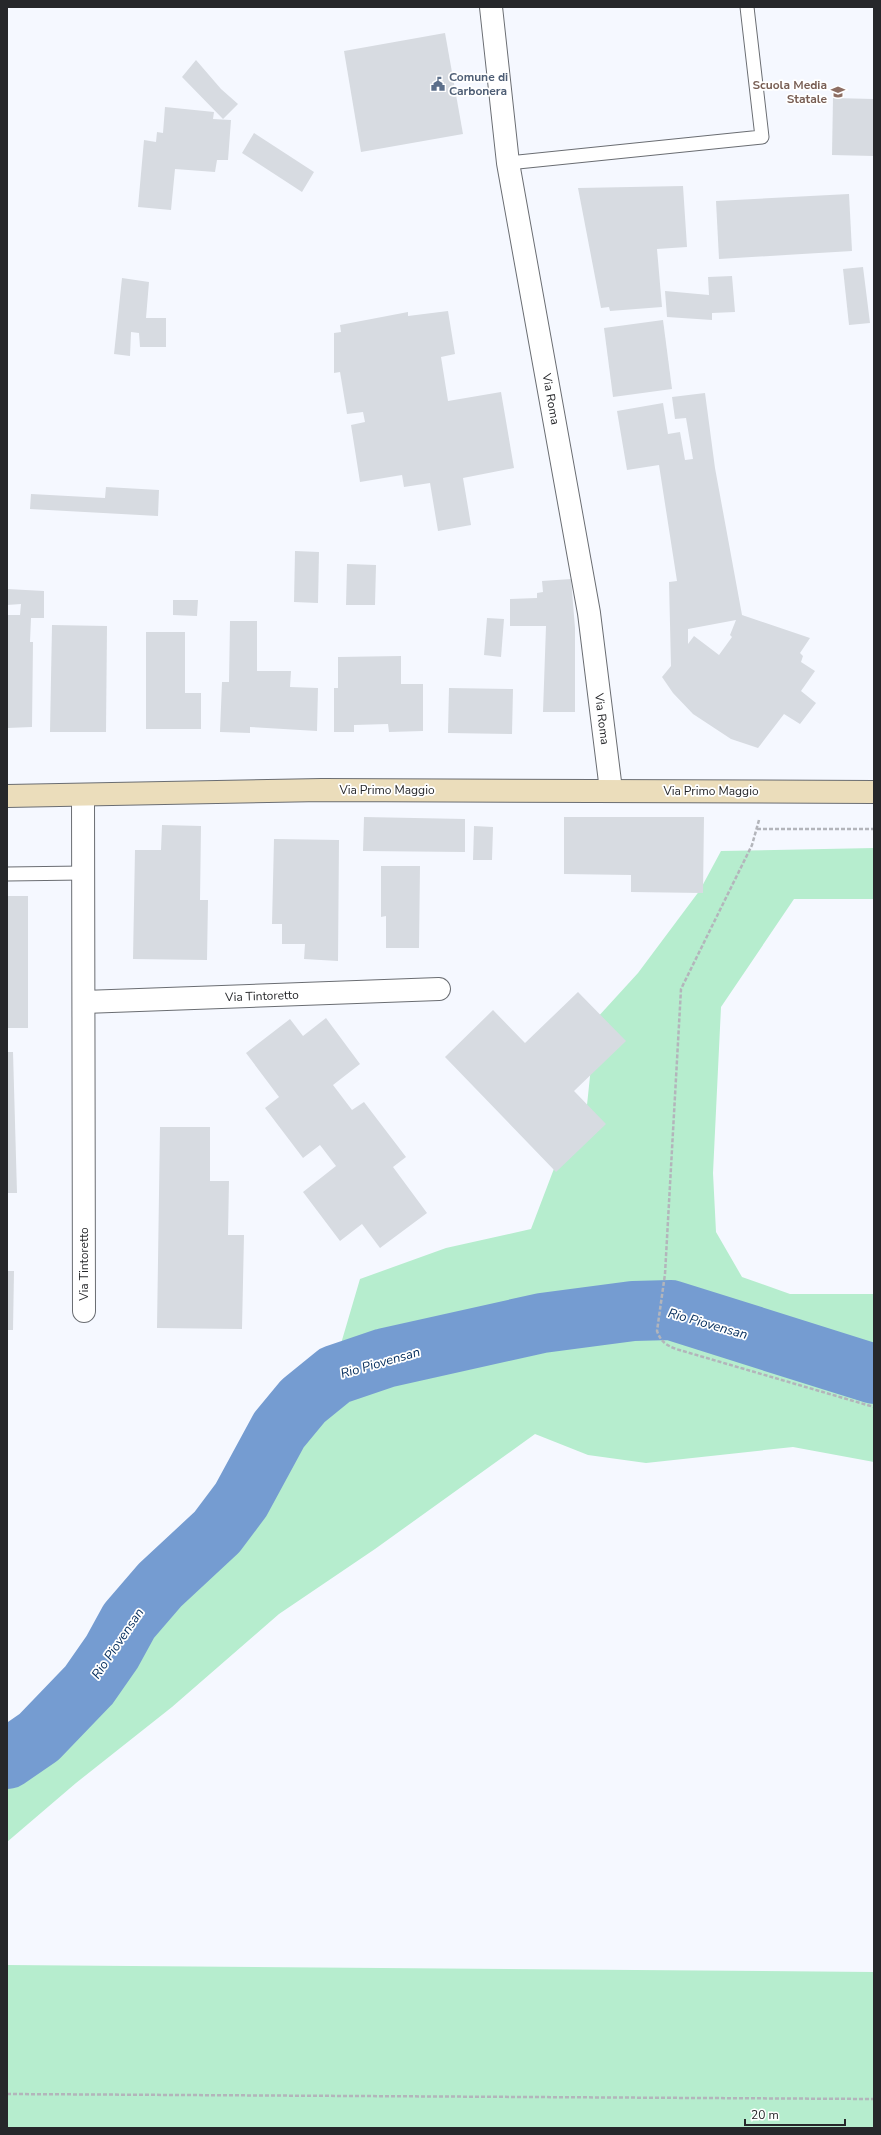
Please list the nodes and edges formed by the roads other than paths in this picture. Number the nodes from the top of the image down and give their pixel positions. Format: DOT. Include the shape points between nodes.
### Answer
graph roads {
  1 [pos="491,7"];
  2 [pos="747,7"];
  3 [pos="508,163"];
  4 [pos="611,790"];
  5 [pos="874,792"];
  6 [pos="83,795"];
  7 [pos="7,796"];
  8 [pos="83,873"];
  9 [pos="7,874"];
  10 [pos="440,989"];
  11 [pos="84,1002"];
  12 [pos="84,1311"];
  1 -- 3 [label="street, Via Roma"];
  2 -- 3 [label="lane" via="762,137"];
  3 -- 4 [label="street, Via Roma" via="587,606"];
  4 -- 5 [label="street, Via Primo Maggio"];
  4 -- 6 [label="street, Via Primo Maggio" via="322,790"];
  6 -- 7 [label="street, Via Primo Maggio"];
  6 -- 8 [label="street, Via Tintoretto"];
  8 -- 9 [label="lane"];
  8 -- 11 [label="street, Via Tintoretto"];
  10 -- 11 [label="street, Via Tintoretto"];
  11 -- 12 [label="street, Via Tintoretto"];
}
